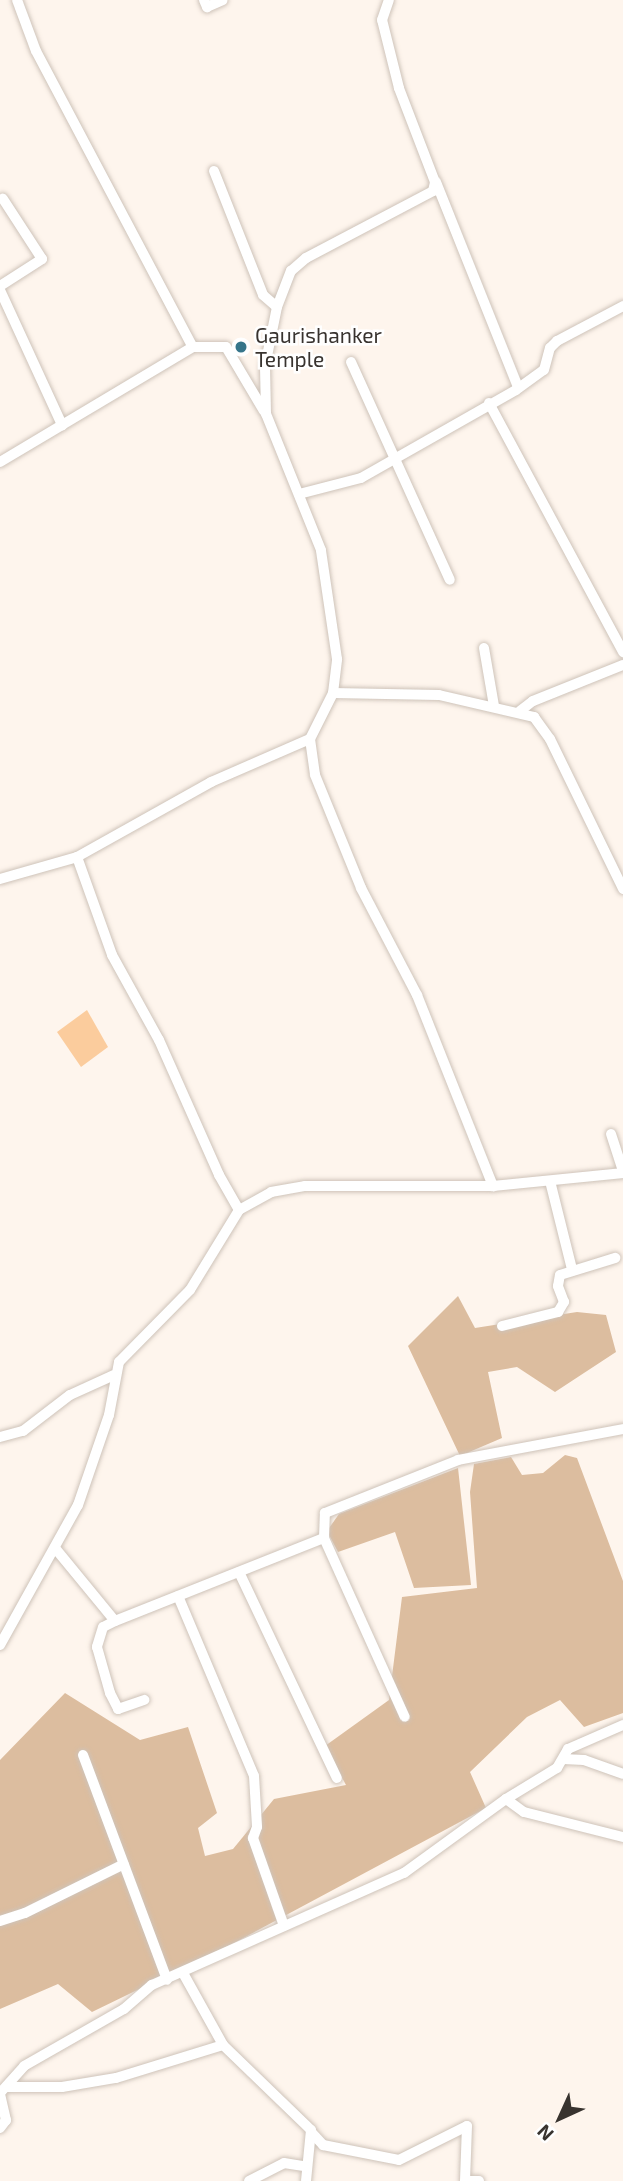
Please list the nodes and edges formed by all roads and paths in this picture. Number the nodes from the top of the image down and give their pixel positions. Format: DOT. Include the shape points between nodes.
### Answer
graph roads {
  1 [pos="17,0"];
  2 [pos="204,0"];
  3 [pos="223,0"];
  4 [pos="390,0"];
  5 [pos="214,171"];
  6 [pos="435,182"];
  7 [pos="3,199"];
  8 [pos="0,288"];
  9 [pos="623,306"];
  10 [pos="277,307"];
  11 [pos="193,347"];
  12 [pos="351,362"];
  13 [pos="518,387"];
  14 [pos="489,402"];
  15 [pos="265,414"];
  16 [pos="62,425"];
  17 [pos="396,457"];
  18 [pos="0,462"];
  19 [pos="299,494"];
  20 [pos="450,580"];
  21 [pos="484,648"];
  22 [pos="623,652"];
  23 [pos="623,665"];
  24 [pos="333,693"];
  25 [pos="494,706"];
  26 [pos="520,711"];
  27 [pos="310,739"];
  28 [pos="77,857"];
  29 [pos="0,879"];
  30 [pos="623,890"];
  31 [pos="611,1134"];
  32 [pos="623,1172"];
  33 [pos="550,1181"];
  34 [pos="494,1186"];
  35 [pos="239,1210"];
  36 [pos="615,1258"];
  37 [pos="572,1269"];
  38 [pos="502,1326"];
  39 [pos="114,1375"];
  40 [pos="623,1429"];
  41 [pos="0,1437"];
  42 [pos="324,1538"];
  43 [pos="55,1548"];
  44 [pos="239,1572"];
  45 [pos="178,1596"];
  46 [pos="115,1621"];
  47 [pos="0,1645"];
  48 [pos="144,1700"];
  49 [pos="405,1717"];
  50 [pos="623,1725"];
  51 [pos="83,1755"];
  52 [pos="563,1759"];
  53 [pos="623,1774"];
  54 [pos="337,1778"];
  55 [pos="506,1799"];
  56 [pos="623,1837"];
  57 [pos="124,1864"];
  58 [pos="0,1921"];
  59 [pos="284,1926"];
  60 [pos="183,1973"];
  61 [pos="167,1979"];
  62 [pos="222,2045"];
  63 [pos="3,2091"];
  64 [pos="0,2128"];
  65 [pos="311,2132"];
  66 [pos="304,2166"];
  67 [pos="249,2181"];
  68 [pos="306,2181"];
  69 [pos="466,2181"];
  70 [pos="479,2181"];
  1 -- 11 [label="street" via="36,51"];
  2 -- 3 [label="street" via="207,7"];
  4 -- 6 [label="street" via="382,20 399,88"];
  5 -- 10 [label="street" via="263,295"];
  6 -- 10 [label="street" via="424,199 306,258 291,271"];
  6 -- 13 [label="street"];
  7 -- 8 [label="street" via="42,259"];
  8 -- 16 [label="street"];
  9 -- 13 [label="street" via="556,341 544,370"];
  10 -- 15 [label="street" via="265,366"];
  11 -- 15 [label="street" via="226,346"];
  11 -- 16 [label="street"];
  12 -- 17 [label="street"];
  13 -- 14 [label="street"];
  14 -- 17 [label="street"];
  14 -- 22 [label="street"];
  15 -- 19 [label="street"];
  16 -- 18 [label="street"];
  17 -- 19 [label="street" via="361,478"];
  17 -- 20 [label="street"];
  19 -- 24 [label="street" via="321,550 337,659"];
  21 -- 25 [label="street"];
  23 -- 26 [label="street"];
  24 -- 25 [label="street" via="439,695"];
  24 -- 27 [label="street"];
  25 -- 26 [label="street"];
  26 -- 30 [label="street" via="534,717 550,739"];
  27 -- 28 [label="street" via="211,782"];
  27 -- 34 [label="street" via="315,775 360,888 418,995"];
  28 -- 29 [label="street"];
  28 -- 35 [label="street" via="112,955 159,1040"];
  31 -- 32 [label="street"];
  32 -- 33 [label="street"];
  33 -- 34 [label="street"];
  33 -- 37 [label="street"];
  34 -- 35 [label="street" via="305,1186 271,1192"];
  35 -- 39 [label="street" via="190,1290 119,1362"];
  36 -- 37 [label="street"];
  37 -- 38 [label="street" via="558,1278 563,1308"];
  39 -- 41 [label="street" via="70,1395 23,1432"];
  39 -- 43 [label="street" via="116,1391 93,1469"];
  40 -- 42 [label="street" via="458,1460 325,1513"];
  42 -- 44 [label="street"];
  42 -- 49 [label="street"];
  43 -- 46 [label="street"];
  43 -- 47 [label="street"];
  44 -- 45 [label="street"];
  44 -- 54 [label="street"];
  45 -- 46 [label="street"];
  45 -- 59 [label="street" via="254,1776 257,1827 253,1838"];
  46 -- 48 [label="street" via="103,1627 97,1647 110,1693 118,1709"];
  50 -- 52 [label="street" via="587,1738 568,1749"];
  51 -- 57 [label="street"];
  52 -- 53 [label="street" via="584,1760"];
  52 -- 55 [label="street" via="557,1768"];
  55 -- 56 [label="street" via="524,1812"];
  55 -- 59 [label="street" via="404,1873"];
  57 -- 58 [label="street"];
  57 -- 61 [label="street"];
  59 -- 60 [label="street"];
  60 -- 61 [label="street"];
  60 -- 62 [label="street"];
  61 -- 63 [label="street" via="24,2066"];
  62 -- 63 [label="street" via="116,2078"];
  62 -- 65 [label="street" via="237,2053"];
  63 -- 64 [label="street" via="6,2120"];
  65 -- 66 [label="street"];
  65 -- 69 [label="street" via="323,2145 399,2160 467,2126"];
  66 -- 67 [label="street" via="284,2163"];
  66 -- 68 [label="street"];
  69 -- 70 [label="street"];
}
